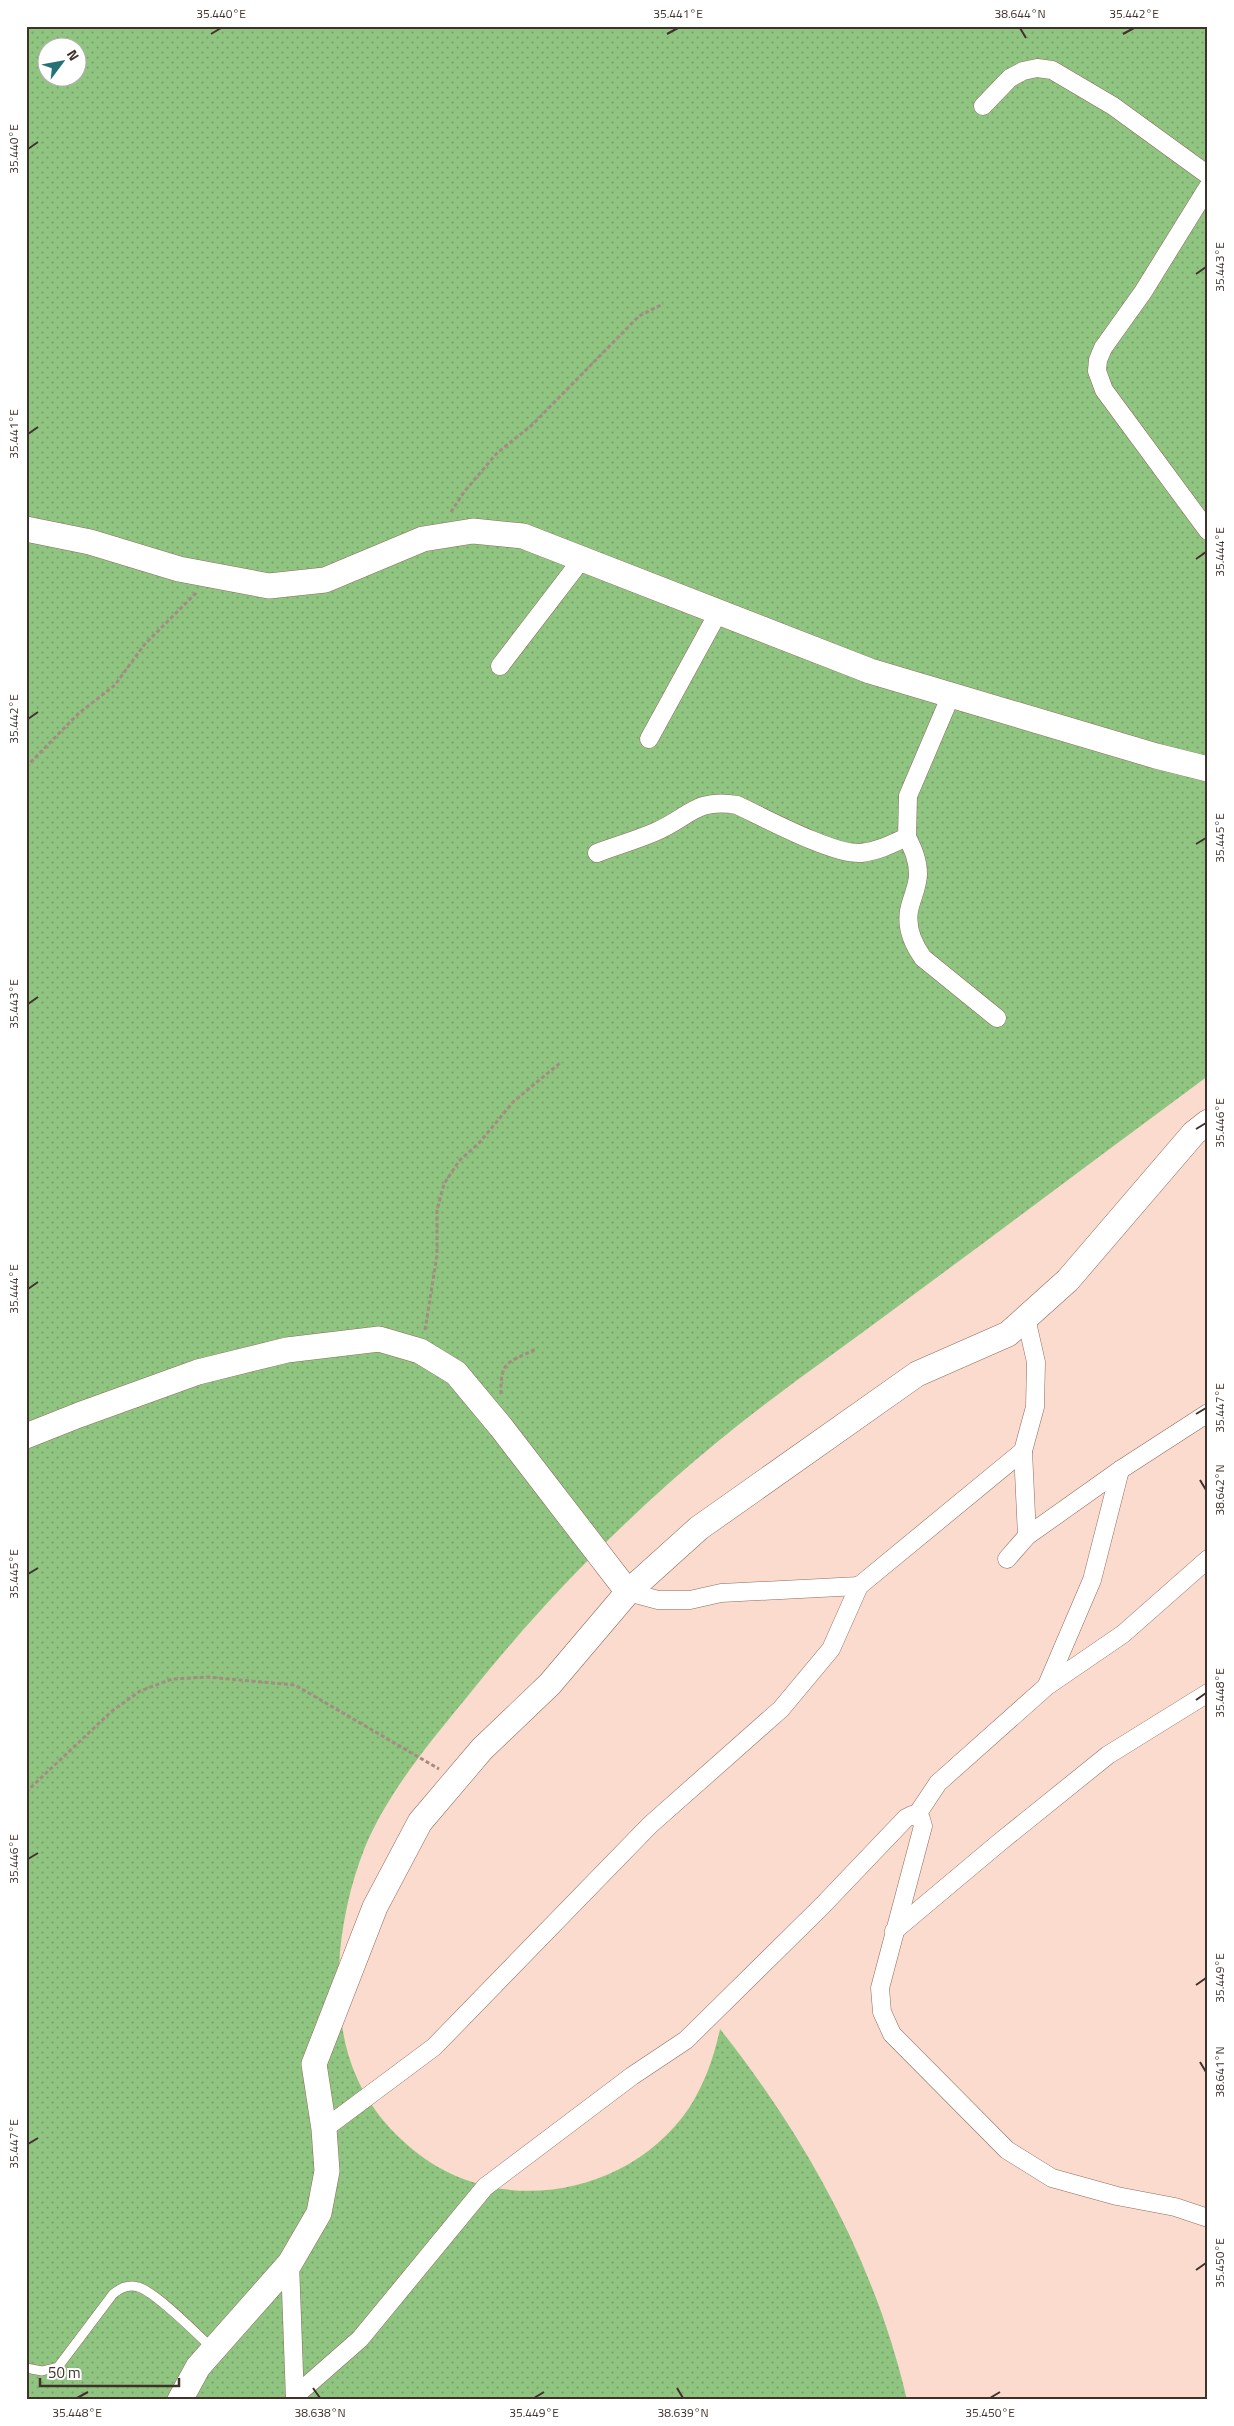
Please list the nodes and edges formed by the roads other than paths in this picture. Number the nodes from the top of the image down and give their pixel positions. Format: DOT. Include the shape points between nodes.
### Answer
graph roads {
  1 [pos="983,106"];
  2 [pos="1208,175"];
  3 [pos="1208,187"];
  4 [pos="26,529"];
  5 [pos="1208,531"];
  6 [pos="582,560"];
  7 [pos="718,612"];
  8 [pos="500,666"];
  9 [pos="951,695"];
  10 [pos="649,739"];
  11 [pos="1208,769"];
  12 [pos="907,837"];
  13 [pos="597,853"];
  14 [pos="997,1018"];
  15 [pos="1208,1122"];
  16 [pos="1026,1318"];
  17 [pos="1208,1413"];
  18 [pos="26,1436"];
  19 [pos="1023,1451"];
  20 [pos="1120,1470"];
  21 [pos="1027,1536"];
  22 [pos="1007,1559"];
  23 [pos="1208,1559"];
  24 [pos="859,1586"];
  25 [pos="628,1592"];
  26 [pos="1047,1686"];
  27 [pos="1208,1692"];
  28 [pos="916,1816"];
  29 [pos="894,1931"];
  30 [pos="324,2129"];
  31 [pos="1208,2218"];
  32 [pos="290,2263"];
  33 [pos="214,2349"];
  34 [pos="26,2368"];
  35 [pos="295,2398"];
  36 [pos="180,2400"];
  1 -- 2 [label="street" via="1010,78 1023,71 1037,68 1052,70 1113,106"];
  3 -- 5 [label="street" via="1143,292 1103,348 1097,371 1104,390"];
  4 -- 6 [label="street" via="90,542 179,568 269,586 325,580 423,539 473,531 523,536"];
  6 -- 7 [label="street"];
  6 -- 8 [label="street"];
  7 -- 9 [label="street" via="870,671"];
  7 -- 10 [label="street"];
  9 -- 11 [label="street"];
  9 -- 12 [label="street" via="908,796"];
  12 -- 13 [label="street" via="883,848 859,853 833,849 737,805 720,802 703,804 655,832"];
  12 -- 14 [label="street" via="916,855 918,874 909,912 909,931 914,946 922,958"];
  15 -- 16 [label="street" via="1194,1133 1068,1280"];
  16 -- 19 [label="street" via="1036,1362 1036,1408"];
  16 -- 25 [label="street" via="1008,1334 910,1379 699,1528"];
  17 -- 20 [label="street"];
  18 -- 25 [label="street" via="198,1372 288,1350 379,1339 420,1351 456,1373"];
  19 -- 21 [label="street"];
  19 -- 24 [label="street"];
  20 -- 21 [label="street"];
  20 -- 26 [label="street" via="1092,1580"];
  21 -- 22 [label="street"];
  23 -- 26 [label="street" via="1124,1634"];
  24 -- 25 [label="street" via="721,1593 690,1600 658,1600"];
  24 -- 30 [label="street" via="831,1650 781,1709 650,1824 434,2047"];
  25 -- 30 [label="street" via="550,1684 482,1749 420,1822 375,1907 314,2064"];
  26 -- 28 [label="street" via="938,1783"];
  27 -- 29 [label="street" via="1108,1755"];
  28 -- 29 [label="street" via="923,1826"];
  28 -- 35 [label="street" via="906,1818 686,2040 632,2076 484,2187 360,2339"];
  29 -- 31 [label="street" via="880,1988 882,2012 892,2034 1007,2150 1052,2178"];
  30 -- 32 [label="street" via="327,2171 318,2213"];
  32 -- 33 [label="street"];
  32 -- 35 [label="street"];
  33 -- 34 [label="lane" via="146,2290 125,2286 113,2294 58,2367 42,2371"];
  33 -- 36 [label="street" via="198,2367"];
}
